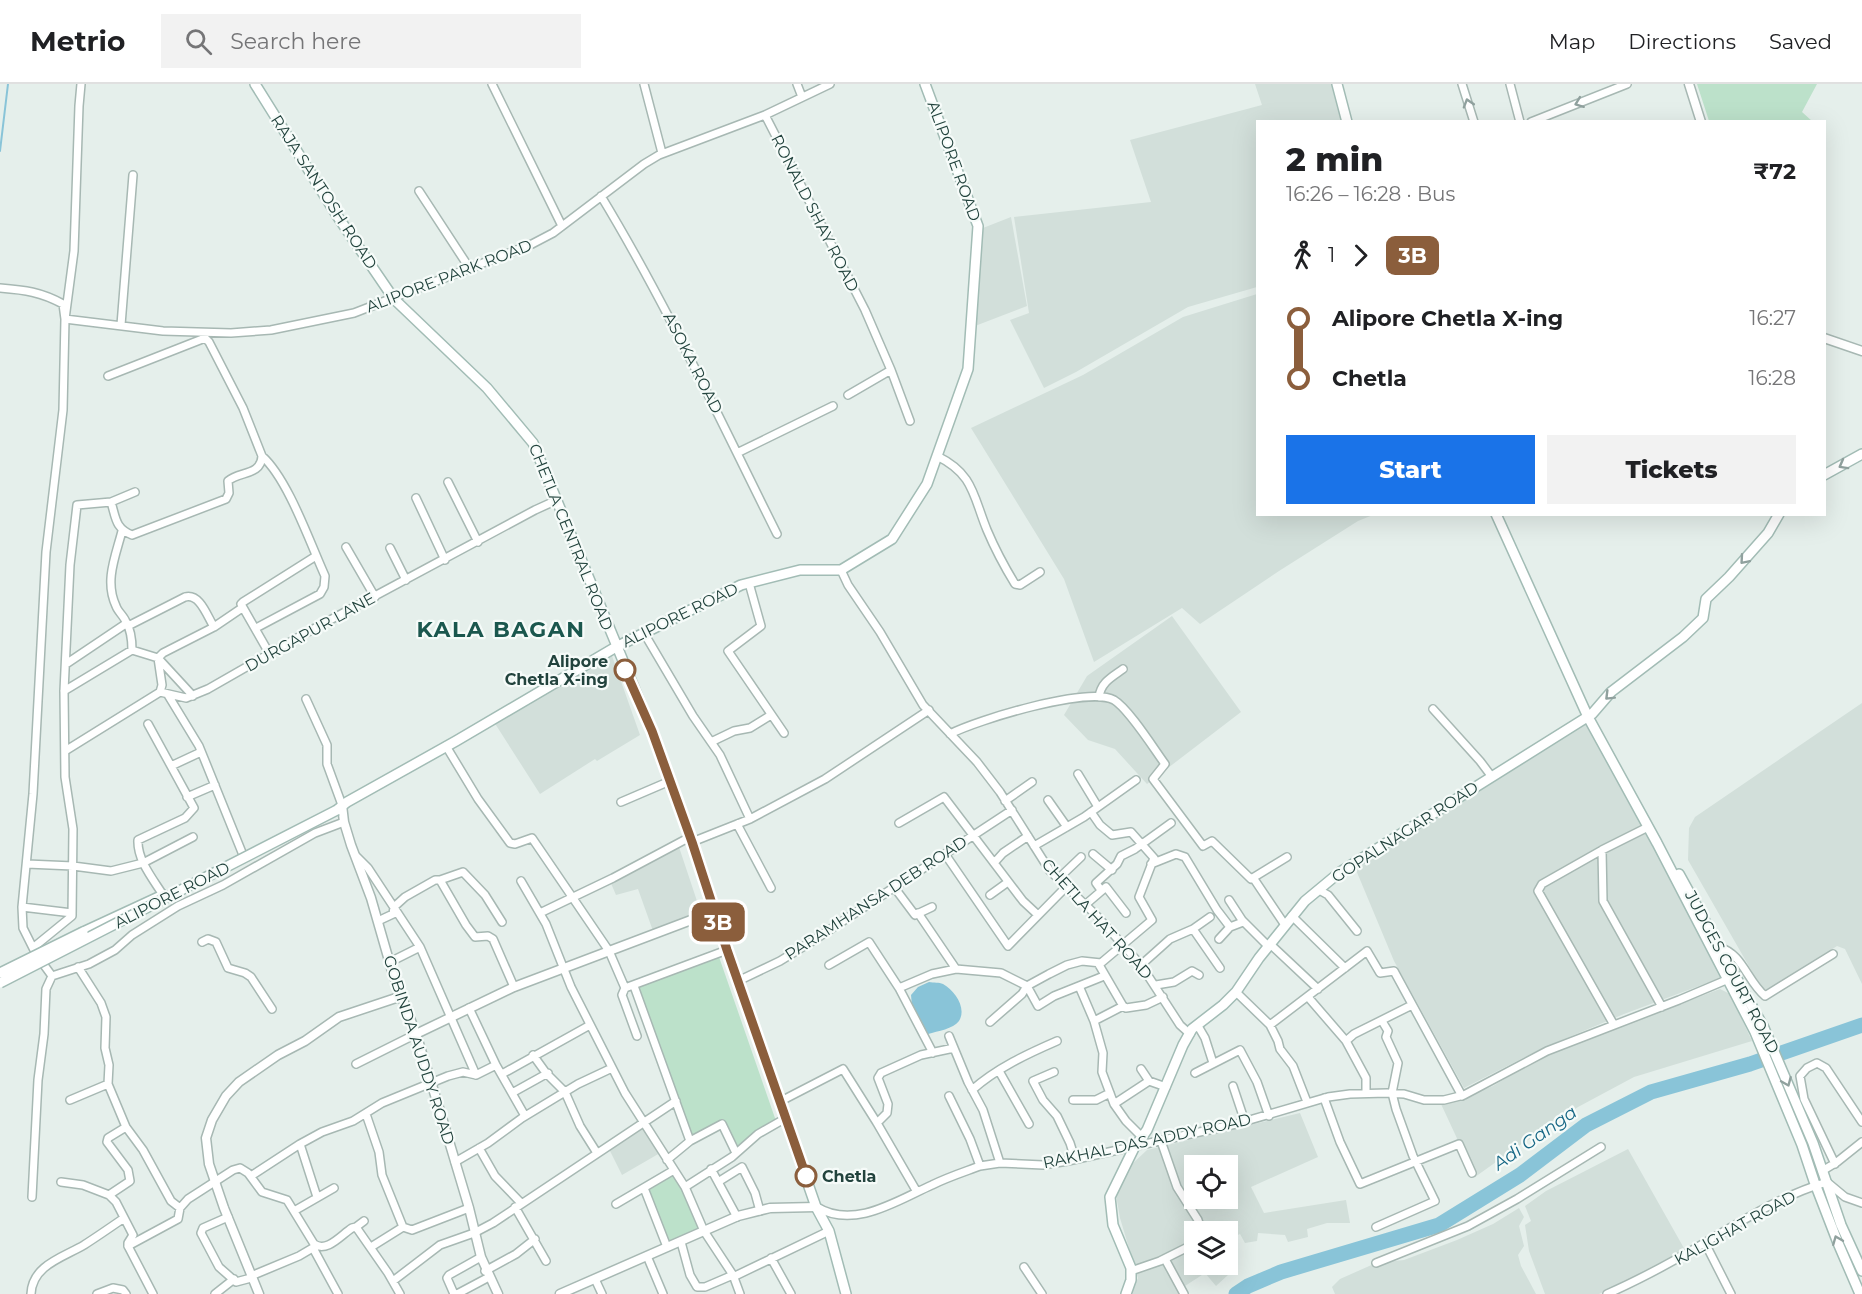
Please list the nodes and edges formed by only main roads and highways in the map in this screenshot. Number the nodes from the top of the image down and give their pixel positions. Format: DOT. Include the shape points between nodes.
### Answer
graph roads {
  1 [pos="255,84"];
  2 [pos="925,84"];
  3 [pos="1337,84"];
  4 [pos="1346,120"];
  5 [pos="394,299"];
  6 [pos="1862,454"];
  7 [pos="1826,475"];
  8 [pos="1497,516"];
  9 [pos="1503,516"];
  10 [pos="1778,516"];
  11 [pos="616,647"];
  12 [pos="1590,716"];
  13 [pos="339,807"];
  14 [pos="0,973"];
  15 [pos="1729,975"];
  16 [pos="0,983"];
  17 [pos="1760,1030"];
  18 [pos="1862,1271"];
  19 [pos="1127,1293"];
  20 [pos="846,1294"];
  21 [pos="1860,1294"];
  1 -- 5 [label="main road, RAJA SANTOSH ROAD"];
  2 -- 11 [label="main road, ALIPORE ROAD" via="978,226 968,369 927,484 892,539 841,570 800,570 741,585"];
  3 -- 4 [label="main road"];
  5 -- 11 [label="main road, CHETLA CENTRAL ROAD" via="487,388 530,437"];
  6 -- 7 [label="main road, one-way"];
  8 -- 12 [label="main road"];
  9 -- 12 [label="main road"];
  10 -- 12 [label="main road, GOPALNAGAR ROAD, one-way" via="1768,533 1706,599 1702,618 1611,692"];
  11 -- 13 [label="main road, ALIPORE ROAD"];
  11 -- 20 [label="main road, CHETLA CENTRAL ROAD" via="652,731 691,840 816,1207 829,1231"];
  12 -- 15 [label="main road"];
  12 -- 15 [label="main road, JUDGES COURT ROAD" via="1719,946"];
  12 -- 19 [label="main road, GOPALNAGAR ROAD" via="1340,872 1305,901 1236,992 1190,1034 1147,1130 1110,1197 1113,1225 1131,1270"];
  13 -- 14 [label="main road, ALIPORE ROAD, bridge"];
  13 -- 16 [label="main road, ALIPORE ROAD, bridge"];
  15 -- 17 [label="main road, JUDGES COURT ROAD"];
  17 -- 18 [label="main road, JUDGES COURT ROAD, one-way" via="1812,1143"];
  21 -- 17 [label="main road, JUDGES COURT ROAD, one-way" via="1815,1185"];
}
